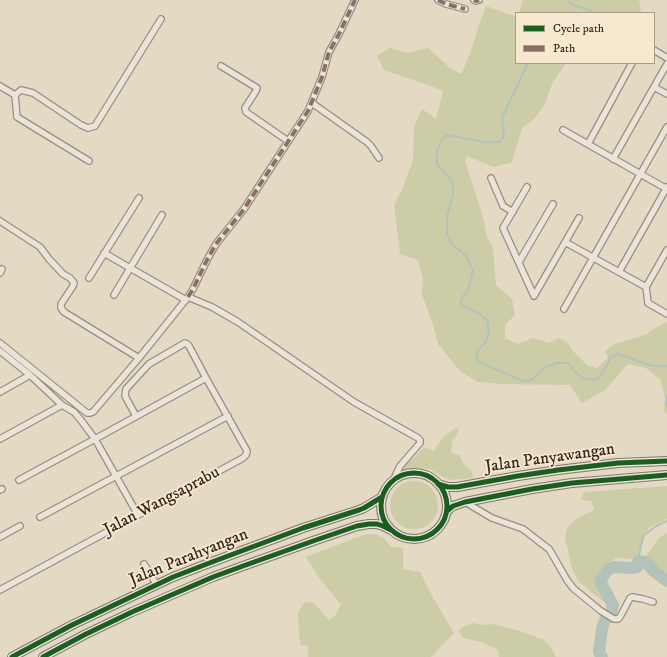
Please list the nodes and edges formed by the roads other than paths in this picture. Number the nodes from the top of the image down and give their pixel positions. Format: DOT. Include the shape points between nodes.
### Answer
graph roads {
  1 [pos="355,0"];
  2 [pos="438,0"];
  3 [pos="474,0"];
  4 [pos="479,0"];
  5 [pos="464,9"];
  6 [pos="161,18"];
  7 [pos="655,51"];
  8 [pos="667,58"];
  9 [pos="631,64"];
  10 [pos="667,64"];
  11 [pos="221,66"];
  12 [pos="0,86"];
  13 [pos="654,87"];
  14 [pos="667,94"];
  15 [pos="15,95"];
  16 [pos="312,103"];
  17 [pos="667,127"];
  18 [pos="563,130"];
  19 [pos="288,141"];
  20 [pos="588,144"];
  21 [pos="379,158"];
  22 [pos="613,159"];
  23 [pos="89,160"];
  24 [pos="640,174"];
  25 [pos="491,178"];
  26 [pos="527,188"];
  27 [pos="667,189"];
  28 [pos="139,198"];
  29 [pos="553,204"];
  30 [pos="513,212"];
  31 [pos="162,215"];
  32 [pos="579,218"];
  33 [pos="0,221"];
  34 [pos="565,242"];
  35 [pos="667,250"];
  36 [pos="104,253"];
  37 [pos="593,257"];
  38 [pos="519,262"];
  39 [pos="130,268"];
  40 [pos="619,272"];
  41 [pos="90,278"];
  42 [pos="646,287"];
  43 [pos="114,295"];
  44 [pos="187,298"];
  45 [pos="564,309"];
  46 [pos="666,313"];
  47 [pos="0,343"];
  48 [pos="0,351"];
  49 [pos="139,358"];
  50 [pos="30,375"];
  51 [pos="206,378"];
  52 [pos="0,392"];
  53 [pos="62,405"];
  54 [pos="136,416"];
  55 [pos="228,416"];
  56 [pos="0,439"];
  57 [pos="95,439"];
  58 [pos="667,461"];
  59 [pos="667,475"];
  60 [pos="116,477"];
  61 [pos="19,480"];
  62 [pos="393,481"];
  63 [pos="438,484"];
  64 [pos="382,497"];
  65 [pos="465,502"];
  66 [pos="447,511"];
  67 [pos="138,515"];
  68 [pos="40,517"];
  69 [pos="20,526"];
  70 [pos="391,530"];
  71 [pos="0,537"];
  72 [pos="144,564"];
  73 [pos="157,585"];
  74 [pos="0,590"];
  75 [pos="653,602"];
  76 [pos="12,657"];
  77 [pos="43,657"];
  1 -- 16 [label="street" via="329,52"];
  2 -- 5 [label="street"];
  3 -- 4 [label="street"];
  6 -- 15 [label="street" via="95,126 88,128 81,125 33,93 21,90"];
  7 -- 8 [label="street"];
  9 -- 20 [label="street"];
  10 -- 13 [label="street"];
  11 -- 19 [label="street" via="257,88 245,108 246,112"];
  12 -- 15 [label="street"];
  13 -- 14 [label="street"];
  13 -- 22 [label="street"];
  15 -- 23 [label="street" via="17,117"];
  16 -- 19 [label="street"];
  16 -- 21 [label="street" via="367,142"];
  17 -- 24 [label="street"];
  18 -- 20 [label="street"];
  19 -- 44 [label="street" via="244,209 216,244"];
  20 -- 22 [label="street"];
  22 -- 24 [label="street"];
  24 -- 27 [label="street"];
  24 -- 37 [label="street"];
  25 -- 30 [label="street" via="504,206"];
  26 -- 30 [label="street"];
  27 -- 40 [label="street"];
  28 -- 36 [label="street"];
  29 -- 38 [label="street"];
  30 -- 38 [label="street" via="503,228"];
  31 -- 39 [label="street"];
  32 -- 34 [label="street"];
  33 -- 49 [label="street" via="40,247 74,283 61,304 64,312"];
  34 -- 37 [label="street"];
  34 -- 38 [label="street" via="534,296"];
  35 -- 42 [label="street"];
  36 -- 39 [label="street"];
  36 -- 41 [label="street"];
  37 -- 40 [label="street"];
  37 -- 45 [label="street"];
  39 -- 43 [label="street"];
  39 -- 44 [label="street"];
  40 -- 42 [label="street"];
  42 -- 46 [label="street" via="648,303"];
  44 -- 49 [label="street"];
  44 -- 62 [label="street" via="212,307 238,322 354,402 418,438 420,443 400,466"];
  47 -- 49 [label="street" via="87,413 93,412"];
  48 -- 50 [label="street"];
  50 -- 52 [label="street"];
  50 -- 53 [label="street"];
  51 -- 54 [label="street"];
  51 -- 54 [label="street, Jalan Wangsaprabu" via="189,346 185,344 149,364 126,389 125,396"];
  51 -- 55 [label="street, Jalan Wangsaprabu"];
  53 -- 56 [label="street"];
  53 -- 57 [label="street" via="74,412"];
  54 -- 57 [label="street"];
  55 -- 60 [label="street"];
  55 -- 67 [label="street, Jalan Wangsaprabu" via="246,450 246,455"];
  57 -- 60 [label="street"];
  57 -- 61 [label="street"];
  58 -- 63 [label="main road, Jalan Panyawangan" via="618,463 558,470 457,487"];
  59 -- 65 [label="main road, Jalan Panyawangan" via="565,484"];
  60 -- 67 [label="street"];
  60 -- 68 [label="street"];
  62 -- 63 [label="main road" via="411,473 430,477"];
  62 -- 64 [label="main road"];
  63 -- 66 [label="main road" via="444,492"];
  64 -- 70 [label="main road" via="382,515"];
  64 -- 73 [label="main road, Jalan Parahyangan" via="359,510 255,545"];
  65 -- 66 [label="main road, Jalan Panyawangan"];
  65 -- 75 [label="street" via="492,518 523,530 542,543 549,549 573,588 614,619 620,617 632,597"];
  66 -- 70 [label="main road" via="444,521 430,535 410,539"];
  67 -- 74 [label="street, Jalan Wangsaprabu"];
  69 -- 71 [label="street"];
  70 -- 77 [label="main road, Jalan Parahyangan" via="377,524 357,526 243,566 139,609"];
  72 -- 73 [label="street"];
  73 -- 76 [label="main road, Jalan Parahyangan"];
}
